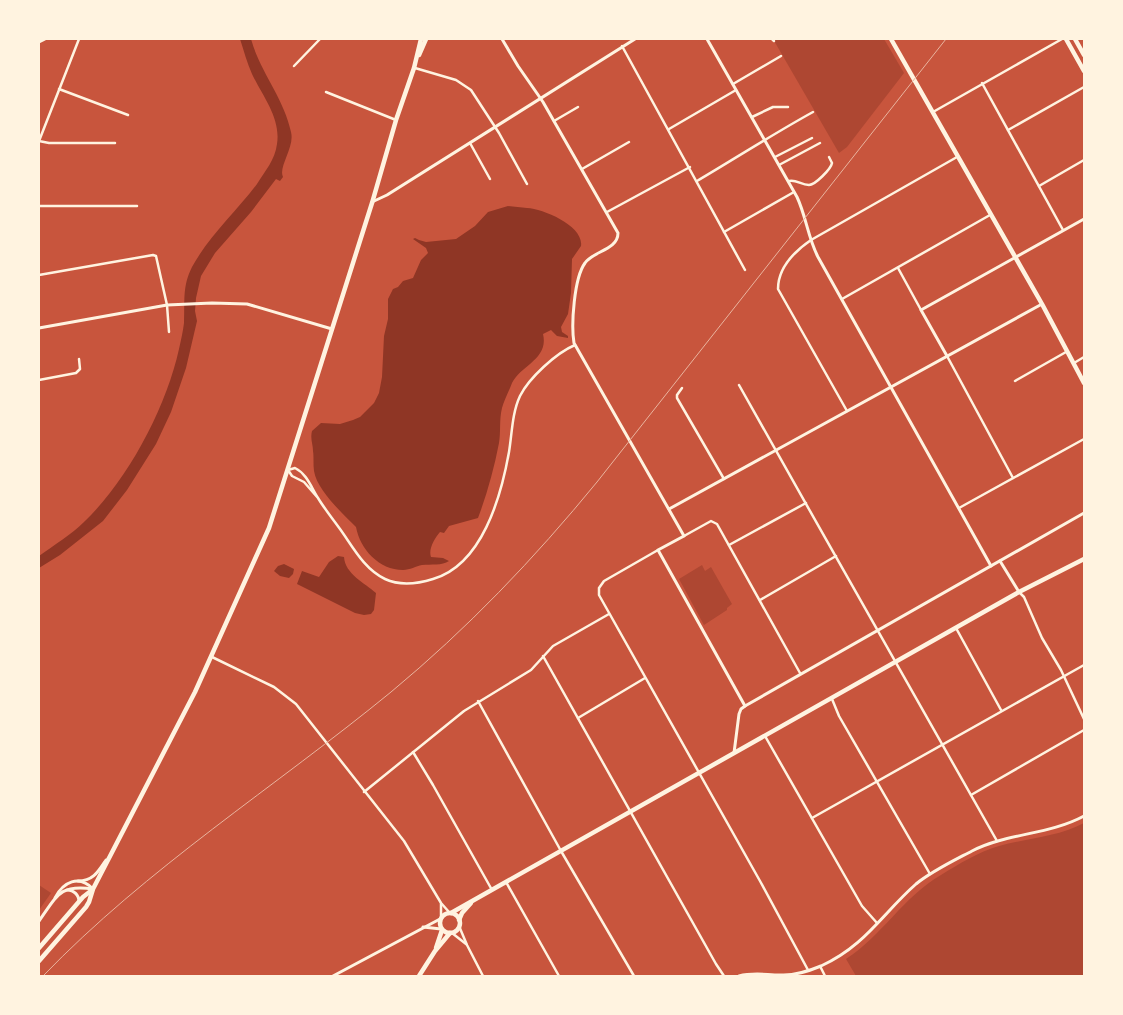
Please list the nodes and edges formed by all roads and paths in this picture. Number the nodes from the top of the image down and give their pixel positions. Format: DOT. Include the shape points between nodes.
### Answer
graph roads {
  1 [pos="45,39"];
  2 [pos="79,39"];
  3 [pos="320,39"];
  4 [pos="421,39"];
  5 [pos="426,39"];
  6 [pos="502,39"];
  7 [pos="635,39"];
  8 [pos="707,39"];
  9 [pos="891,39"];
  10 [pos="1064,39"];
  11 [pos="1075,39"];
  12 [pos="39,42"];
  13 [pos="622,46"];
  14 [pos="1084,55"];
  15 [pos="781,56"];
  16 [pos="1078,60"];
  17 [pos="294,66"];
  18 [pos="414,68"];
  19 [pos="1084,71"];
  20 [pos="982,83"];
  21 [pos="733,84"];
  22 [pos="1084,87"];
  23 [pos="59,89"];
  24 [pos="736,90"];
  25 [pos="326,92"];
  26 [pos="541,98"];
  27 [pos="788,106"];
  28 [pos="578,107"];
  29 [pos="813,112"];
  30 [pos="933,112"];
  31 [pos="128,115"];
  32 [pos="752,117"];
  33 [pos="396,120"];
  34 [pos="554,121"];
  35 [pos="495,127"];
  36 [pos="669,129"];
  37 [pos="1008,130"];
  38 [pos="812,138"];
  39 [pos="764,139"];
  40 [pos="39,141"];
  41 [pos="629,142"];
  42 [pos="115,143"];
  43 [pos="470,143"];
  44 [pos="820,143"];
  45 [pos="775,157"];
  46 [pos="829,157"];
  47 [pos="957,157"];
  48 [pos="1084,160"];
  49 [pos="780,165"];
  50 [pos="690,167"];
  51 [pos="582,169"];
  52 [pos="490,179"];
  53 [pos="697,181"];
  54 [pos="789,181"];
  55 [pos="527,184"];
  56 [pos="1039,186"];
  57 [pos="794,192"];
  58 [pos="372,203"];
  59 [pos="39,206"];
  60 [pos="137,206"];
  61 [pos="606,212"];
  62 [pos="990,215"];
  63 [pos="1084,219"];
  64 [pos="1063,230"];
  65 [pos="724,232"];
  66 [pos="811,240"];
  67 [pos="1015,258"];
  68 [pos="898,268"];
  69 [pos="744,270"];
  70 [pos="39,275"];
  71 [pos="842,300"];
  72 [pos="1042,304"];
  73 [pos="166,305"];
  74 [pos="921,310"];
  75 [pos="39,328"];
  76 [pos="332,329"];
  77 [pos="169,332"];
  78 [pos="575,345"];
  79 [pos="1068,352"];
  80 [pos="947,356"];
  81 [pos="1084,357"];
  82 [pos="79,359"];
  83 [pos="1074,363"];
  84 [pos="39,380"];
  85 [pos="1015,380"];
  86 [pos="1084,383"];
  87 [pos="739,386"];
  88 [pos="891,387"];
  89 [pos="682,388"];
  90 [pos="847,411"];
  91 [pos="1084,439"];
  92 [pos="776,450"];
  93 [pos="288,470"];
  94 [pos="1013,478"];
  95 [pos="724,479"];
  96 [pos="318,498"];
  97 [pos="806,503"];
  98 [pos="669,509"];
  99 [pos="958,509"];
  100 [pos="1084,513"];
  101 [pos="684,536"];
  102 [pos="729,545"];
  103 [pos="658,550"];
  104 [pos="836,556"];
  105 [pos="1084,560"];
  106 [pos="1000,561"];
  107 [pos="991,566"];
  108 [pos="1019,592"];
  109 [pos="760,600"];
  110 [pos="609,614"];
  111 [pos="956,628"];
  112 [pos="878,631"];
  113 [pos="543,656"];
  114 [pos="212,657"];
  115 [pos="896,661"];
  116 [pos="1084,665"];
  117 [pos="800,673"];
  118 [pos="1064,676"];
  119 [pos="645,678"];
  120 [pos="832,699"];
  121 [pos="478,702"];
  122 [pos="745,706"];
  123 [pos="1001,710"];
  124 [pos="578,718"];
  125 [pos="1084,719"];
  126 [pos="1084,730"];
  127 [pos="765,736"];
  128 [pos="943,744"];
  129 [pos="413,752"];
  130 [pos="734,753"];
  131 [pos="699,773"];
  132 [pos="878,781"];
  133 [pos="364,792"];
  134 [pos="970,795"];
  135 [pos="630,812"];
  136 [pos="1084,816"];
  137 [pos="812,818"];
  138 [pos="120,839"];
  139 [pos="997,841"];
  140 [pos="561,851"];
  141 [pos="930,874"];
  142 [pos="78,881"];
  143 [pos="506,882"];
  144 [pos="93,889"];
  145 [pos="64,890"];
  146 [pos="492,890"];
  147 [pos="474,900"];
  148 [pos="52,903"];
  149 [pos="78,903"];
  150 [pos="440,903"];
  151 [pos="450,913"];
  152 [pos="441,918"];
  153 [pos="459,920"];
  154 [pos="39,921"];
  155 [pos="877,924"];
  156 [pos="459,926"];
  157 [pos="423,927"];
  158 [pos="441,930"];
  159 [pos="451,933"];
  160 [pos="467,945"];
  161 [pos="39,948"];
  162 [pos="435,951"];
  163 [pos="39,961"];
  164 [pos="820,966"];
  165 [pos="808,970"];
  166 [pos="766,975"];
  167 [pos="333,976"];
  168 [pos="419,976"];
  169 [pos="483,976"];
  170 [pos="558,976"];
  171 [pos="634,976"];
  172 [pos="724,976"];
  173 [pos="739,976"];
  174 [pos="825,976"];
  1 -- 12 [label="street"];
  2 -- 23 [label="street"];
  3 -- 17 [label="street"];
  4 -- 18 [label="main road"];
  5 -- 18 [label="main road"];
  6 -- 26 [label="street"];
  7 -- 13 [label="street"];
  8 -- 21 [label="street"];
  9 -- 30 [label="main road"];
  10 -- 16 [label="main road"];
  10 -- 20 [label="street"];
  11 -- 14 [label="main road"];
  13 -- 26 [label="street"];
  13 -- 36 [label="street"];
  14 -- 16 [label="street"];
  15 -- 21 [label="street"];
  16 -- 19 [label="main road"];
  18 -- 33 [label="main road"];
  18 -- 35 [label="street" via="463,83 478,98"];
  20 -- 30 [label="street"];
  20 -- 37 [label="street"];
  21 -- 24 [label="street"];
  22 -- 37 [label="street"];
  23 -- 31 [label="street"];
  23 -- 40 [label="street"];
  24 -- 32 [label="street"];
  24 -- 36 [label="street"];
  25 -- 33 [label="street"];
  26 -- 34 [label="street"];
  26 -- 35 [label="street"];
  27 -- 32 [label="street"];
  28 -- 34 [label="street"];
  29 -- 39 [label="street"];
  30 -- 47 [label="main road"];
  32 -- 39 [label="street"];
  33 -- 58 [label="main road"];
  34 -- 51 [label="street"];
  35 -- 43 [label="street"];
  35 -- 55 [label="street"];
  36 -- 50 [label="street"];
  37 -- 56 [label="street"];
  38 -- 45 [label="street"];
  39 -- 45 [label="street"];
  39 -- 53 [label="street"];
  40 -- 42 [label="street"];
  41 -- 51 [label="street"];
  43 -- 52 [label="street"];
  43 -- 58 [label="street"];
  44 -- 49 [label="street"];
  45 -- 49 [label="street"];
  46 -- 54 [label="street" via="831,167 813,184"];
  47 -- 62 [label="main road"];
  47 -- 66 [label="street"];
  48 -- 56 [label="street"];
  49 -- 54 [label="street"];
  50 -- 53 [label="street"];
  50 -- 61 [label="street"];
  51 -- 61 [label="street"];
  53 -- 65 [label="street"];
  54 -- 57 [label="street"];
  56 -- 64 [label="street"];
  57 -- 65 [label="street"];
  57 -- 66 [label="street"];
  58 -- 76 [label="main road"];
  59 -- 60 [label="street"];
  61 -- 78 [label="street" via="618,237 613,244 588,260 581,271 574,315"];
  62 -- 67 [label="main road"];
  62 -- 68 [label="street"];
  63 -- 64 [label="street"];
  64 -- 67 [label="street"];
  65 -- 69 [label="street"];
  66 -- 71 [label="street"];
  66 -- 90 [label="street" via="786,264 778,289"];
  67 -- 72 [label="main road"];
  67 -- 74 [label="street"];
  68 -- 71 [label="street"];
  68 -- 74 [label="street"];
  70 -- 73 [label="street" via="153,255 157,257"];
  71 -- 88 [label="street"];
  72 -- 79 [label="main road"];
  72 -- 80 [label="street"];
  73 -- 75 [label="street"];
  73 -- 76 [label="street" via="247,304"];
  73 -- 77 [label="street"];
  74 -- 80 [label="street"];
  76 -- 93 [label="main road"];
  78 -- 96 [label="street" via="538,373 521,396 515,412 505,473 494,507 474,548 450,572 410,584 379,576 363,562"];
  78 -- 98 [label="street"];
  79 -- 83 [label="main road"];
  79 -- 85 [label="street"];
  80 -- 88 [label="street"];
  80 -- 94 [label="street"];
  81 -- 83 [label="street"];
  82 -- 84 [label="street" via="80,369 76,373"];
  83 -- 86 [label="main road"];
  87 -- 92 [label="street"];
  88 -- 90 [label="street"];
  88 -- 99 [label="street"];
  89 -- 95 [label="street" via="677,398"];
  90 -- 92 [label="street"];
  91 -- 94 [label="street"];
  92 -- 95 [label="street"];
  92 -- 97 [label="street"];
  93 -- 96 [label="street"];
  93 -- 96 [label="street" via="295,468 302,473"];
  93 -- 114 [label="main road" via="269,528"];
  94 -- 99 [label="street"];
  95 -- 98 [label="street"];
  97 -- 102 [label="street"];
  97 -- 104 [label="street"];
  98 -- 101 [label="street"];
  99 -- 107 [label="street"];
  100 -- 106 [label="street"];
  101 -- 102 [label="street" via="714,522"];
  101 -- 103 [label="street"];
  102 -- 109 [label="street"];
  103 -- 110 [label="street" via="600,585 598,593"];
  103 -- 122 [label="street"];
  104 -- 109 [label="street"];
  104 -- 112 [label="street"];
  105 -- 108 [label="main road"];
  106 -- 107 [label="street"];
  106 -- 108 [label="street"];
  107 -- 112 [label="street"];
  108 -- 111 [label="main road"];
  108 -- 118 [label="street"];
  109 -- 117 [label="street"];
  110 -- 113 [label="street" via="556,644"];
  110 -- 119 [label="street"];
  111 -- 115 [label="main road"];
  111 -- 123 [label="street"];
  112 -- 115 [label="street"];
  112 -- 117 [label="street"];
  113 -- 121 [label="street" via="527,672"];
  113 -- 124 [label="street"];
  114 -- 133 [label="street" via="282,692 296,704"];
  114 -- 138 [label="main road"];
  115 -- 120 [label="main road"];
  115 -- 128 [label="street"];
  116 -- 118 [label="street"];
  117 -- 122 [label="street"];
  118 -- 123 [label="street"];
  118 -- 125 [label="street"];
  119 -- 124 [label="street"];
  119 -- 131 [label="street"];
  120 -- 127 [label="main road"];
  120 -- 132 [label="street"];
  121 -- 129 [label="street"];
  121 -- 140 [label="street"];
  122 -- 130 [label="street" via="739,714"];
  123 -- 128 [label="street"];
  124 -- 135 [label="street"];
  126 -- 134 [label="street"];
  127 -- 130 [label="main road"];
  127 -- 137 [label="street"];
  128 -- 132 [label="street"];
  128 -- 134 [label="street"];
  129 -- 133 [label="street"];
  129 -- 146 [label="street"];
  130 -- 131 [label="main road"];
  131 -- 135 [label="main road"];
  131 -- 165 [label="street"];
  132 -- 137 [label="street"];
  132 -- 141 [label="street"];
  133 -- 150 [label="street" via="404,841"];
  134 -- 139 [label="street"];
  135 -- 140 [label="main road"];
  135 -- 172 [label="street"];
  136 -- 139 [label="street" via="1060,827"];
  137 -- 155 [label="street" via="862,906"];
  138 -- 142 [label="street" via="95,875"];
  138 -- 144 [label="main road"];
  139 -- 141 [label="street"];
  140 -- 143 [label="main road"];
  140 -- 171 [label="street"];
  141 -- 155 [label="street"];
  142 -- 144 [label="street"];
  142 -- 148 [label="street" via="62,887"];
  143 -- 146 [label="main road"];
  143 -- 170 [label="street"];
  144 -- 145 [label="street"];
  144 -- 149 [label="main road"];
  144 -- 163 [label="main road" via="86,907"];
  145 -- 148 [label="street"];
  145 -- 149 [label="street" via="74,892"];
  146 -- 147 [label="main road"];
  147 -- 151 [label="main road"];
  147 -- 153 [label="main road"];
  148 -- 154 [label="street"];
  149 -- 161 [label="main road"];
  150 -- 151 [label="street"];
  150 -- 152 [label="street"];
  151 -- 152 [label="main road"];
  151 -- 153 [label="main road"];
  152 -- 157 [label="street"];
  152 -- 158 [label="main road"];
  153 -- 156 [label="main road"];
  155 -- 164 [label="street" via="858,944"];
  156 -- 159 [label="main road"];
  156 -- 160 [label="street"];
  157 -- 158 [label="street"];
  157 -- 167 [label="street"];
  158 -- 159 [label="main road"];
  158 -- 162 [label="main road"];
  159 -- 160 [label="street"];
  159 -- 162 [label="main road"];
  160 -- 169 [label="street"];
  162 -- 168 [label="main road"];
  164 -- 165 [label="street"];
  164 -- 174 [label="street"];
  165 -- 166 [label="street" via="781,976"];
  166 -- 173 [label="street" via="748,973"];
}
